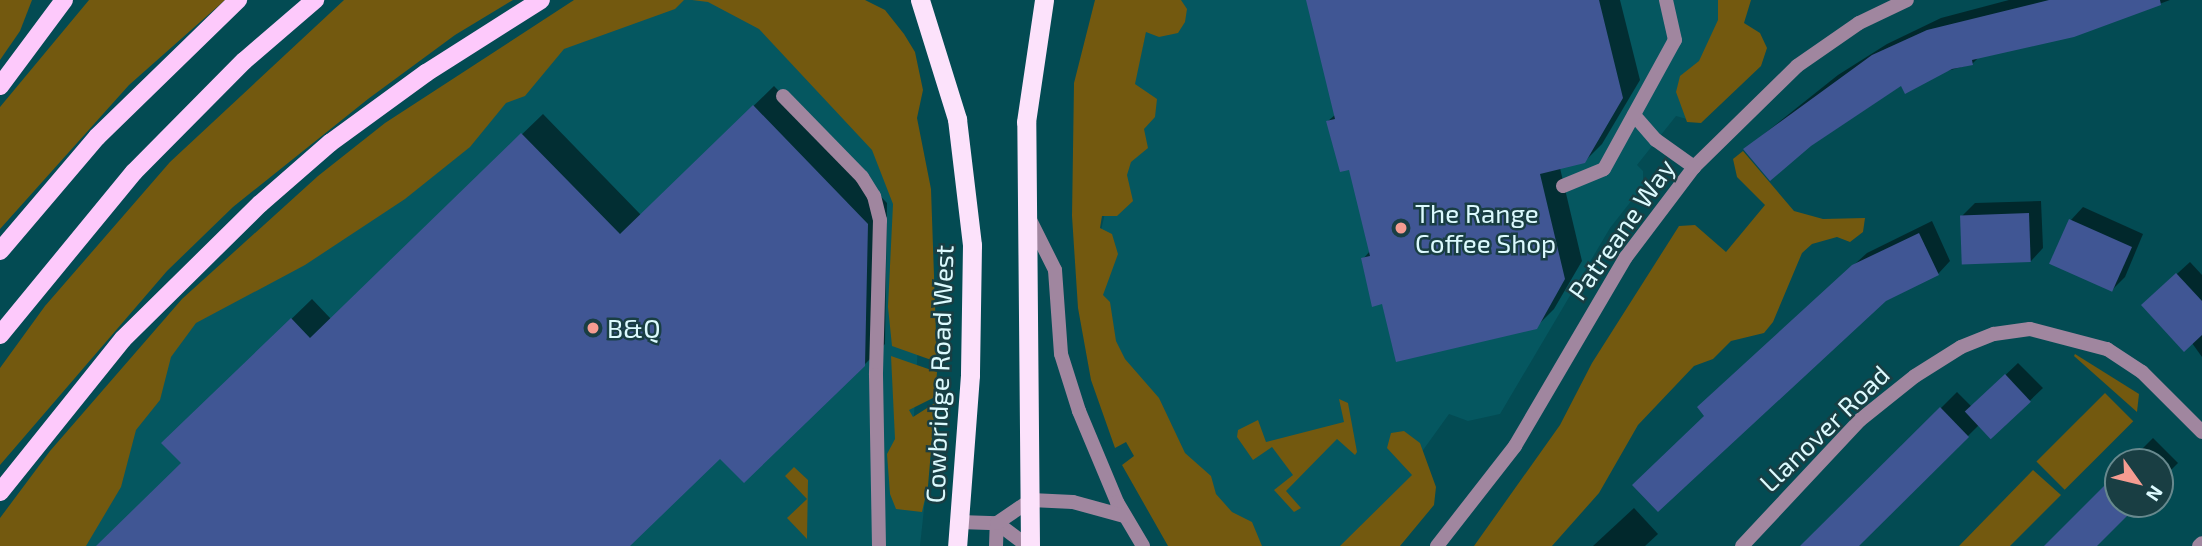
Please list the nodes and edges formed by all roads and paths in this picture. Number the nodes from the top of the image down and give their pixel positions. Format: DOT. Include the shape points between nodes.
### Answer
graph roads {
  1 [pos="64,0"];
  2 [pos="238,0"];
  3 [pos="314,0"];
  4 [pos="541,0"];
  5 [pos="920,0"];
  6 [pos="1044,0"];
  7 [pos="1666,0"];
  8 [pos="1907,0"];
  9 [pos="1891,3"];
  10 [pos="0,86"];
  11 [pos="783,96"];
  12 [pos="1634,115"];
  13 [pos="1694,167"];
  14 [pos="1563,186"];
  15 [pos="1026,211"];
  16 [pos="0,251"];
  17 [pos="0,335"];
  18 [pos="2202,432"];
  19 [pos="0,492"];
  20 [pos="1031,500"];
  21 [pos="1124,516"];
  22 [pos="959,522"];
  23 [pos="997,523"];
  24 [pos="879,546"];
  25 [pos="957,546"];
  26 [pos="996,546"];
  27 [pos="1029,546"];
  28 [pos="1143,546"];
  29 [pos="1437,546"];
  30 [pos="1742,546"];
  1 -- 10 [label="main road"];
  2 -- 16 [label="main road" via="97,137"];
  3 -- 17 [label="main road" via="244,61 134,172"];
  4 -- 19 [label="main road" via="415,81 330,143 260,204 123,339"];
  5 -- 22 [label="highway, Cowbridge Road West" via="957,119 972,245 973,314"];
  6 -- 15 [label="highway" via="1029,79"];
  7 -- 12 [label="street" via="1675,40"];
  8 -- 9 [label="street, Patreane Way"];
  9 -- 13 [label="street, Patreane Way" via="1797,66"];
  11 -- 24 [label="street" via="862,177 874,196 880,220 876,375"];
  12 -- 13 [label="street" via="1656,140"];
  12 -- 14 [label="street" via="1604,170"];
  13 -- 29 [label="street, Patreane Way" via="1626,257 1514,446"];
  15 -- 20 [label="highway"];
  15 -- 21 [label="street" via="1055,270 1066,374"];
  18 -- 30 [label="street, Llanover Road" via="2143,372 2106,349 2030,329 1994,334 1961,347 1915,376 1860,421"];
  20 -- 21 [label="street" via="1073,502"];
  20 -- 23 [label="street"];
  20 -- 27 [label="highway"];
  21 -- 28 [label="street"];
  22 -- 23 [label="street"];
  22 -- 25 [label="highway, Cowbridge Road West"];
  23 -- 26 [label="street"];
  23 -- 27 [label="street"];
}
